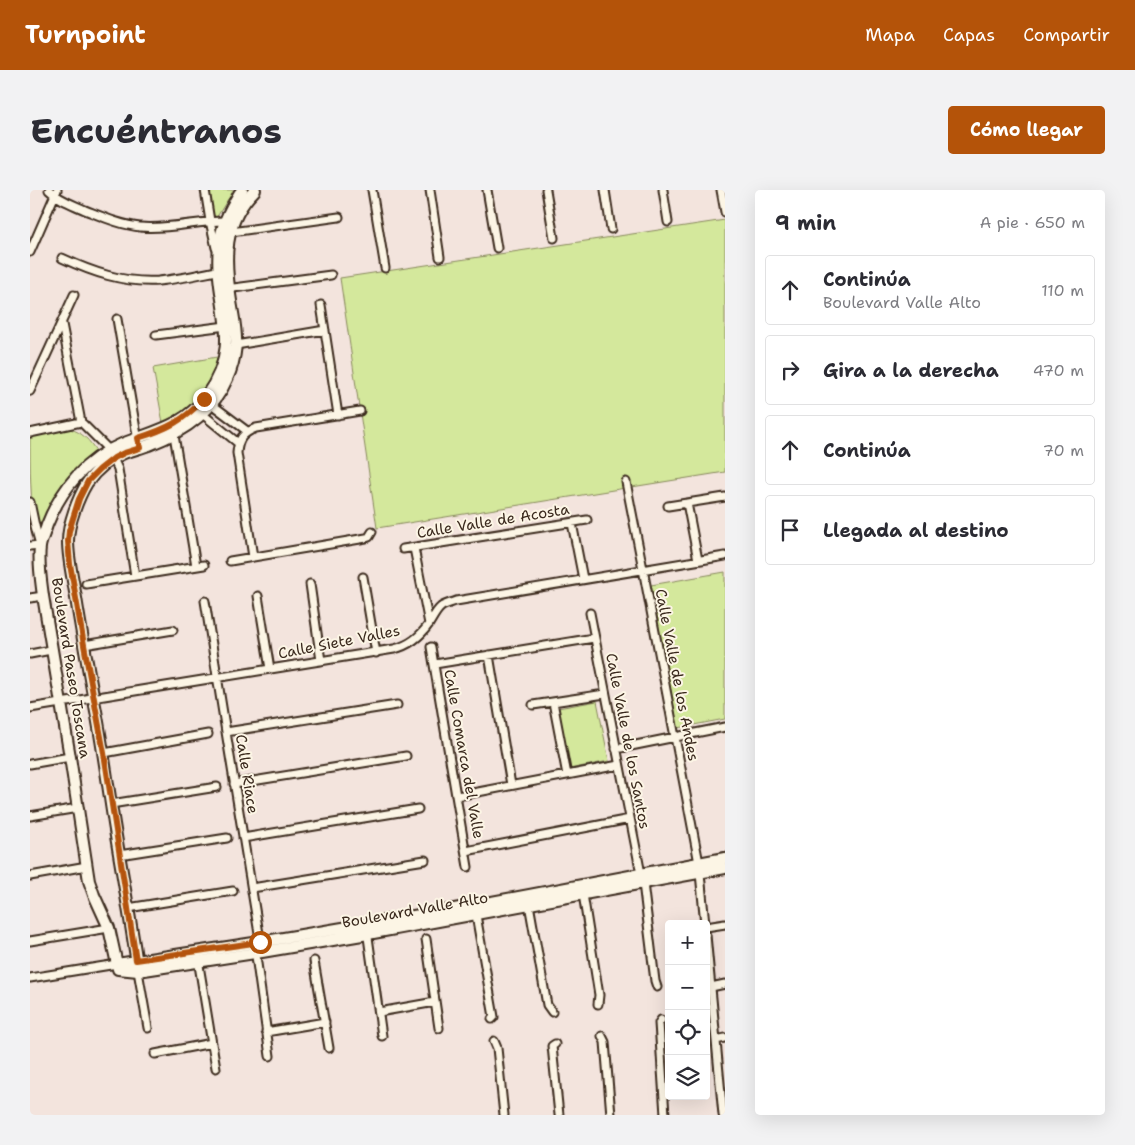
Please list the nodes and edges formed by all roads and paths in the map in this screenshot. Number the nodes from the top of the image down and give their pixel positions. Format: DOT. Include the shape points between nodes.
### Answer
graph roads {
  1 [pos="49,190"];
  2 [pos="205,190"];
  3 [pos="242,190"];
  4 [pos="255,190"];
  5 [pos="372,190"];
  6 [pos="430,190"];
  7 [pos="487,190"];
  8 [pos="546,190"];
  9 [pos="605,190"];
  10 [pos="663,190"];
  11 [pos="721,190"];
  12 [pos="57,195"];
  13 [pos="725,212"];
  14 [pos="339,217"];
  15 [pos="210,221"];
  16 [pos="224,221"];
  17 [pos="668,222"];
  18 [pos="611,229"];
  19 [pos="231,232"];
  20 [pos="554,238"];
  21 [pos="497,248"];
  22 [pos="30,252"];
  23 [pos="218,256"];
  24 [pos="62,258"];
  25 [pos="440,258"];
  26 [pos="385,268"];
  27 [pos="223,270"];
  28 [pos="331,274"];
  29 [pos="225,289"];
  30 [pos="74,295"];
  31 [pos="321,305"];
  32 [pos="117,318"];
  33 [pos="61,324"];
  34 [pos="226,326"];
  35 [pos="325,330"];
  36 [pos="156,335"];
  37 [pos="236,345"];
  38 [pos="30,391"];
  39 [pos="208,402"];
  40 [pos="199,411"];
  41 [pos="360,411"];
  42 [pos="338,415"];
  43 [pos="81,422"];
  44 [pos="248,431"];
  45 [pos="30,433"];
  46 [pos="174,435"];
  47 [pos="139,443"];
  48 [pos="238,443"];
  49 [pos="111,454"];
  50 [pos="626,482"];
  51 [pos="725,497"];
  52 [pos="30,502"];
  53 [pos="687,503"];
  54 [pos="668,506"];
  55 [pos="587,520"];
  56 [pos="572,523"];
  57 [pos="372,532"];
  58 [pos="35,545"];
  59 [pos="414,548"];
  60 [pos="403,549"];
  61 [pos="725,556"];
  62 [pos="253,557"];
  63 [pos="698,560"];
  64 [pos="230,561"];
  65 [pos="643,570"];
  66 [pos="135,576"];
  67 [pos="363,578"];
  68 [pos="583,580"];
  69 [pos="86,584"];
  70 [pos="310,584"];
  71 [pos="43,596"];
  72 [pos="258,596"];
  73 [pos="30,598"];
  74 [pos="205,601"];
  75 [pos="590,612"];
  76 [pos="429,624"];
  77 [pos="173,630"];
  78 [pos="594,638"];
  79 [pos="84,645"];
  80 [pos="431,646"];
  81 [pos="52,650"];
  82 [pos="376,652"];
  83 [pos="30,654"];
  84 [pos="489,654"];
  85 [pos="321,661"];
  86 [pos="435,664"];
  87 [pos="270,670"];
  88 [pos="217,678"];
  89 [pos="605,694"];
  90 [pos="94,698"];
  91 [pos="553,702"];
  92 [pos="61,703"];
  93 [pos="397,705"];
  94 [pos="533,705"];
  95 [pos="30,708"];
  96 [pos="725,728"];
  97 [pos="226,732"];
  98 [pos="208,734"];
  99 [pos="675,738"];
  100 [pos="616,749"];
  101 [pos="104,753"];
  102 [pos="406,756"];
  103 [pos="70,757"];
  104 [pos="30,764"];
  105 [pos="619,764"];
  106 [pos="567,775"];
  107 [pos="234,784"];
  108 [pos="511,785"];
  109 [pos="217,787"];
  110 [pos="456,796"];
  111 [pos="111,804"];
  112 [pos="78,808"];
  113 [pos="418,809"];
  114 [pos="30,816"];
  115 [pos="630,819"];
  116 [pos="227,838"];
  117 [pos="243,838"];
  118 [pos="466,851"];
  119 [pos="119,855"];
  120 [pos="725,858"];
  121 [pos="425,860"];
  122 [pos="87,866"];
  123 [pos="468,867"];
  124 [pos="700,868"];
  125 [pos="725,868"];
  126 [pos="30,876"];
  127 [pos="642,879"];
  128 [pos="252,888"];
  129 [pos="233,890"];
  130 [pos="583,894"];
  131 [pos="529,904"];
  132 [pos="128,908"];
  133 [pos="476,915"];
  134 [pos="705,920"];
  135 [pos="725,924"];
  136 [pos="710,926"];
  137 [pos="109,928"];
  138 [pos="367,929"];
  139 [pos="426,939"];
  140 [pos="30,941"];
  141 [pos="258,948"];
  142 [pos="198,957"];
  143 [pos="136,960"];
  144 [pos="314,961"];
  145 [pos="709,965"];
  146 [pos="115,966"];
  147 [pos="138,972"];
  148 [pos="30,978"];
  149 [pos="725,984"];
  150 [pos="657,987"];
  151 [pos="711,987"];
  152 [pos="435,1002"];
  153 [pos="598,1004"];
  154 [pos="379,1012"];
  155 [pos="552,1012"];
  156 [pos="492,1019"];
  157 [pos="661,1020"];
  158 [pos="325,1022"];
  159 [pos="148,1028"];
  160 [pos="439,1028"];
  161 [pos="266,1032"];
  162 [pos="382,1036"];
  163 [pos="602,1036"];
  164 [pos="725,1038"];
  165 [pos="716,1040"];
  166 [pos="494,1042"];
  167 [pos="212,1043"];
  168 [pos="555,1044"];
  169 [pos="329,1048"];
  170 [pos="155,1054"];
  171 [pos="270,1056"];
  172 [pos="216,1068"];
  173 [pos="504,1115"];
  174 [pos="559,1115"];
  175 [pos="611,1115"];
  176 [pos="665,1115"];
  177 [pos="723,1115"];
  1 -- 12 [label="street"];
  2 -- 15 [label="street"];
  3 -- 16 [label="street, Boulevard Paseo Toscana"];
  4 -- 19 [label="street, Boulevard Paseo Toscana" via="236,216"];
  5 -- 26 [label="street"];
  6 -- 25 [label="street"];
  7 -- 21 [label="street"];
  8 -- 20 [label="street"];
  9 -- 18 [label="street"];
  10 -- 17 [label="street"];
  11 -- 13 [label="street"];
  12 -- 15 [label="street" via="122,224 179,226"];
  12 -- 22 [label="street"];
  14 -- 19 [label="street"];
  15 -- 16 [label="street"];
  15 -- 23 [label="street"];
  16 -- 23 [label="street, Boulevard Paseo Toscana"];
  19 -- 27 [label="street, Boulevard Paseo Toscana"];
  23 -- 27 [label="street, Boulevard Paseo Toscana"];
  24 -- 27 [label="street" via="98,273 138,281 168,280"];
  27 -- 29 [label="street, Boulevard Paseo Toscana"];
  28 -- 29 [label="street"];
  29 -- 34 [label="street, Boulevard Paseo Toscana"];
  29 -- 37 [label="street, Boulevard Paseo Toscana" via="236,332"];
  30 -- 33 [label="street"];
  31 -- 35 [label="street"];
  32 -- 47 [label="street"];
  33 -- 38 [label="street"];
  33 -- 43 [label="street"];
  34 -- 36 [label="street"];
  34 -- 39 [label="street, Boulevard Paseo Toscana" via="224,360"];
  35 -- 37 [label="street"];
  35 -- 42 [label="street"];
  37 -- 39 [label="street, Boulevard Paseo Toscana" via="228,377 220,392"];
  39 -- 40 [label="street, Boulevard Paseo Toscana"];
  39 -- 44 [label="street"];
  40 -- 46 [label="street, Boulevard Paseo Toscana"];
  40 -- 47 [label="street, Boulevard Paseo Toscana"];
  40 -- 48 [label="street"];
  41 -- 42 [label="street"];
  42 -- 44 [label="street"];
  43 -- 45 [label="street"];
  43 -- 49 [label="street"];
  44 -- 48 [label="street"];
  46 -- 47 [label="street, Boulevard Paseo Toscana"];
  46 -- 66 [label="street" via="200,565"];
  47 -- 49 [label="street, Boulevard Paseo Toscana"];
  48 -- 62 [label="street"];
  49 -- 58 [label="street, Boulevard Paseo Toscana" via="86,466 68,485"];
  49 -- 66 [label="street" via="118,469"];
  49 -- 79 [label="street, Boulevard Paseo Toscana" via="88,481 69,531 70,564"];
  50 -- 65 [label="street, Calle Valle de los Andes"];
  51 -- 53 [label="street"];
  52 -- 58 [label="street"];
  53 -- 54 [label="street"];
  53 -- 63 [label="street"];
  55 -- 56 [label="street, Calle Valle de Acosta"];
  56 -- 59 [label="street, Calle Valle de Acosta"];
  56 -- 68 [label="street"];
  57 -- 62 [label="street" via="366,538"];
  58 -- 71 [label="street, Boulevard Paseo Toscana"];
  59 -- 60 [label="street, Calle Valle de Acosta"];
  59 -- 76 [label="street"];
  61 -- 63 [label="street, Calle Siete Valles"];
  62 -- 64 [label="street"];
  63 -- 65 [label="street, Calle Siete Valles"];
  65 -- 68 [label="street, Calle Siete Valles"];
  65 -- 99 [label="street, Calle Valle de los Andes"];
  66 -- 69 [label="street"];
  67 -- 82 [label="street"];
  68 -- 76 [label="street, Calle Siete Valles" via="456,601 442,606"];
  70 -- 85 [label="street"];
  71 -- 73 [label="street"];
  71 -- 81 [label="street, Boulevard Paseo Toscana"];
  72 -- 87 [label="street"];
  74 -- 88 [label="street, Calle Riace"];
  75 -- 78 [label="street, Calle Valle de los Santos"];
  76 -- 82 [label="street, Calle Siete Valles" via="408,644"];
  77 -- 79 [label="street"];
  78 -- 84 [label="street"];
  78 -- 89 [label="street, Calle Valle de los Santos"];
  79 -- 90 [label="street, Boulevard Paseo Toscana"];
  80 -- 86 [label="street, Calle Comarca del Valle"];
  81 -- 83 [label="street"];
  81 -- 92 [label="street, Boulevard Paseo Toscana"];
  82 -- 85 [label="street, Calle Siete Valles"];
  84 -- 86 [label="street"];
  84 -- 108 [label="street"];
  85 -- 87 [label="street, Calle Siete Valles"];
  86 -- 110 [label="street, Calle Comarca del Valle"];
  87 -- 88 [label="street, Calle Siete Valles"];
  88 -- 90 [label="street, Calle Siete Valles"];
  88 -- 97 [label="street, Calle Riace"];
  89 -- 91 [label="street"];
  89 -- 100 [label="street, Calle Valle de los Santos"];
  90 -- 92 [label="street, Calle Siete Valles"];
  90 -- 101 [label="street, Boulevard Paseo Toscana"];
  91 -- 94 [label="street"];
  91 -- 106 [label="street"];
  92 -- 95 [label="street, Calle Siete Valles"];
  92 -- 103 [label="street, Boulevard Paseo Toscana"];
  93 -- 97 [label="street"];
  96 -- 99 [label="street"];
  97 -- 107 [label="street, Calle Riace"];
  98 -- 101 [label="street"];
  99 -- 100 [label="street"];
  99 -- 124 [label="street, Calle Valle de los Andes"];
  100 -- 105 [label="street, Calle Valle de los Santos"];
  101 -- 111 [label="street, Boulevard Paseo Toscana"];
  102 -- 107 [label="street"];
  103 -- 104 [label="street"];
  103 -- 112 [label="street, Boulevard Paseo Toscana"];
  105 -- 106 [label="street"];
  105 -- 115 [label="street, Calle Valle de los Santos"];
  106 -- 108 [label="street"];
  107 -- 117 [label="street, Calle Riace"];
  108 -- 110 [label="street"];
  109 -- 111 [label="street"];
  110 -- 118 [label="street, Calle Comarca del Valle"];
  111 -- 119 [label="street, Boulevard Paseo Toscana"];
  112 -- 114 [label="street"];
  112 -- 122 [label="street, Boulevard Paseo Toscana"];
  113 -- 117 [label="street"];
  115 -- 118 [label="street"];
  115 -- 127 [label="street, Calle Valle de los Santos"];
  116 -- 119 [label="street"];
  117 -- 128 [label="street, Calle Riace"];
  118 -- 123 [label="street, Calle Comarca del Valle"];
  119 -- 132 [label="street, Boulevard Paseo Toscana"];
  120 -- 124 [label="street, Boulevard Valle Alto"];
  121 -- 128 [label="street"];
  122 -- 126 [label="street"];
  122 -- 137 [label="street, Boulevard Paseo Toscana" via="89,881"];
  124 -- 125 [label="street, Boulevard Valle Alto"];
  124 -- 127 [label="street, Boulevard Valle Alto"];
  124 -- 134 [label="street, Calle Valle de los Andes"];
  127 -- 130 [label="street, Boulevard Valle Alto"];
  127 -- 138 [label="street, Boulevard Valle Alto" via="449,910"];
  127 -- 150 [label="street, Calle Valle de los Santos"];
  128 -- 141 [label="street, Calle Riace"];
  129 -- 132 [label="street"];
  130 -- 131 [label="street, Boulevard Valle Alto"];
  130 -- 153 [label="street"];
  131 -- 133 [label="street, Boulevard Valle Alto"];
  131 -- 155 [label="street"];
  132 -- 143 [label="street, Boulevard Paseo Toscana"];
  133 -- 138 [label="street, Boulevard Valle Alto"];
  133 -- 156 [label="street"];
  135 -- 136 [label="street"];
  137 -- 140 [label="street"];
  137 -- 146 [label="street, Boulevard Paseo Toscana"];
  138 -- 141 [label="street, Boulevard Valle Alto"];
  138 -- 154 [label="street"];
  139 -- 152 [label="street"];
  141 -- 142 [label="street, Boulevard Valle Alto"];
  141 -- 161 [label="street, Calle Riace"];
  142 -- 143 [label="street, Boulevard Valle Alto"];
  142 -- 147 [label="street, Boulevard Valle Alto"];
  142 -- 167 [label="street"];
  143 -- 146 [label="street, Boulevard Valle Alto"];
  143 -- 147 [label="street, Boulevard Paseo Toscana"];
  144 -- 158 [label="street"];
  145 -- 151 [label="street"];
  146 -- 147 [label="street, Boulevard Valle Alto"];
  146 -- 148 [label="street, Boulevard Valle Alto"];
  147 -- 159 [label="street"];
  149 -- 151 [label="street"];
  151 -- 165 [label="street"];
  152 -- 154 [label="street"];
  152 -- 160 [label="street"];
  154 -- 162 [label="street"];
  157 -- 176 [label="street"];
  158 -- 161 [label="street"];
  158 -- 169 [label="street"];
  161 -- 171 [label="street, Calle Riace"];
  163 -- 175 [label="street"];
  164 -- 165 [label="street"];
  165 -- 177 [label="street"];
  166 -- 173 [label="street" via="498,1048"];
  167 -- 170 [label="street"];
  167 -- 172 [label="street"];
  168 -- 174 [label="street" via="552,1046"];
}
